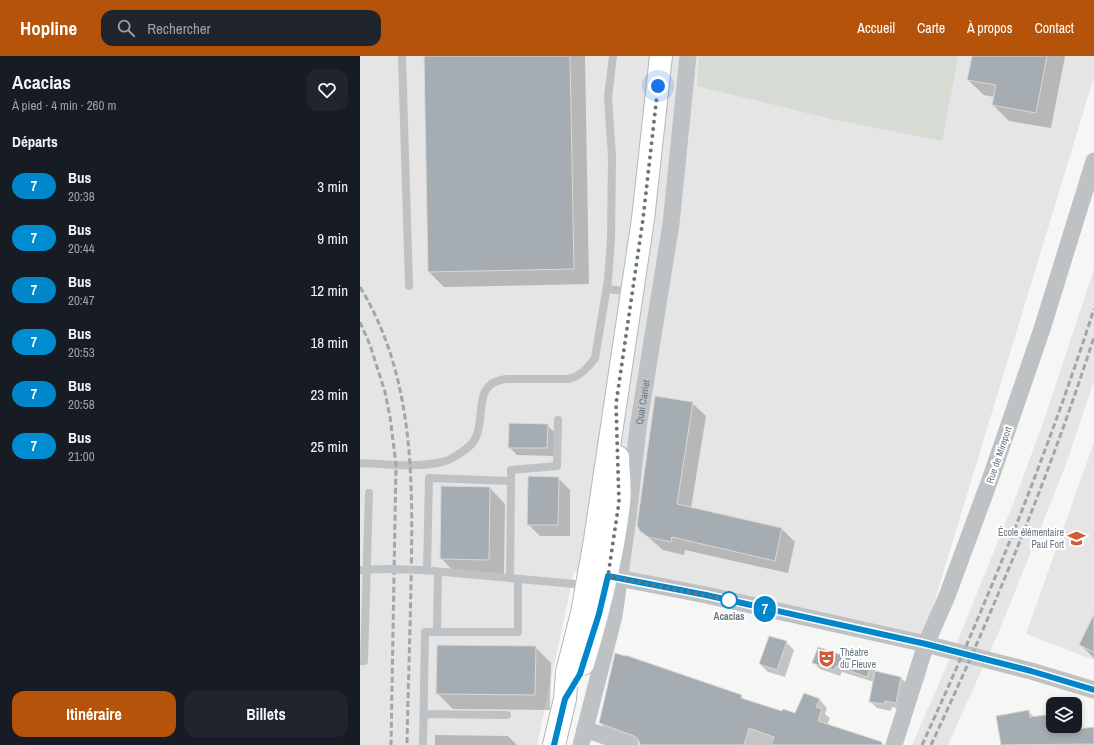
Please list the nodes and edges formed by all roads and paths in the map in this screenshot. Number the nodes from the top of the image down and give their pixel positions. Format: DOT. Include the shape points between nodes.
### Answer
graph roads {
  1 [pos="402,56"];
  2 [pos="613,56"];
  3 [pos="661,56"];
  4 [pos="688,56"];
  5 [pos="1094,160"];
  6 [pos="409,286"];
  7 [pos="607,288"];
  8 [pos="632,292"];
  9 [pos="558,420"];
  10 [pos="360,463"];
  11 [pos="511,481"];
  12 [pos="369,493"];
  13 [pos="363,570"];
  14 [pos="424,570"];
  15 [pos="438,572"];
  16 [pos="601,578"];
  17 [pos="514,579"];
  18 [pos="437,632"];
  19 [pos="926,644"];
  20 [pos="360,660"];
  21 [pos="1094,690"];
  22 [pos="424,714"];
  23 [pos="507,715"];
  24 [pos="583,737"];
  25 [pos="423,745"];
  26 [pos="554,745"];
  27 [pos="630,745"];
  28 [pos="894,745"];
  1 -- 6 [label="lane"];
  2 -- 7 [label="lane" via="608,96 612,194"];
  3 -- 8 [label="main road, Quai Carriet" via="643,219"];
  4 -- 16 [label="street, Quai Carriet" via="671,224 638,428 628,518"];
  5 -- 19 [label="street, Rue de Mireport" via="1042,329 996,462 947,596"];
  7 -- 8 [label="lane"];
  7 -- 10 [label="lane" via="595,358 574,378 506,379 491,384 483,397 479,427 473,442 443,462"];
  8 -- 16 [label="main road, Quai Carriet" via="616,404"];
  9 -- 11 [label="lane" via="557,466 511,470"];
  11 -- 14 [label="lane" via="430,478"];
  11 -- 17 [label="lane"];
  12 -- 13 [label="lane"];
  13 -- 14 [label="lane, bridge"];
  13 -- 20 [label="lane" via="364,660"];
  14 -- 15 [label="lane"];
  15 -- 17 [label="lane"];
  15 -- 18 [label="lane"];
  16 -- 17 [label="lane"];
  16 -- 19 [label="street" via="706,595"];
  16 -- 24 [label="street, Quai Carriet" via="614,616"];
  16 -- 26 [label="main road, Quai Carriet" via="566,672 565,699"];
  17 -- 18 [label="lane" via="518,632"];
  18 -- 22 [label="lane" via="426,632"];
  19 -- 21 [label="street"];
  19 -- 28 [label="street, Rue de Mireport"];
  22 -- 23 [label="lane"];
  22 -- 25 [label="lane"];
  24 -- 27 [label="street"];
}
